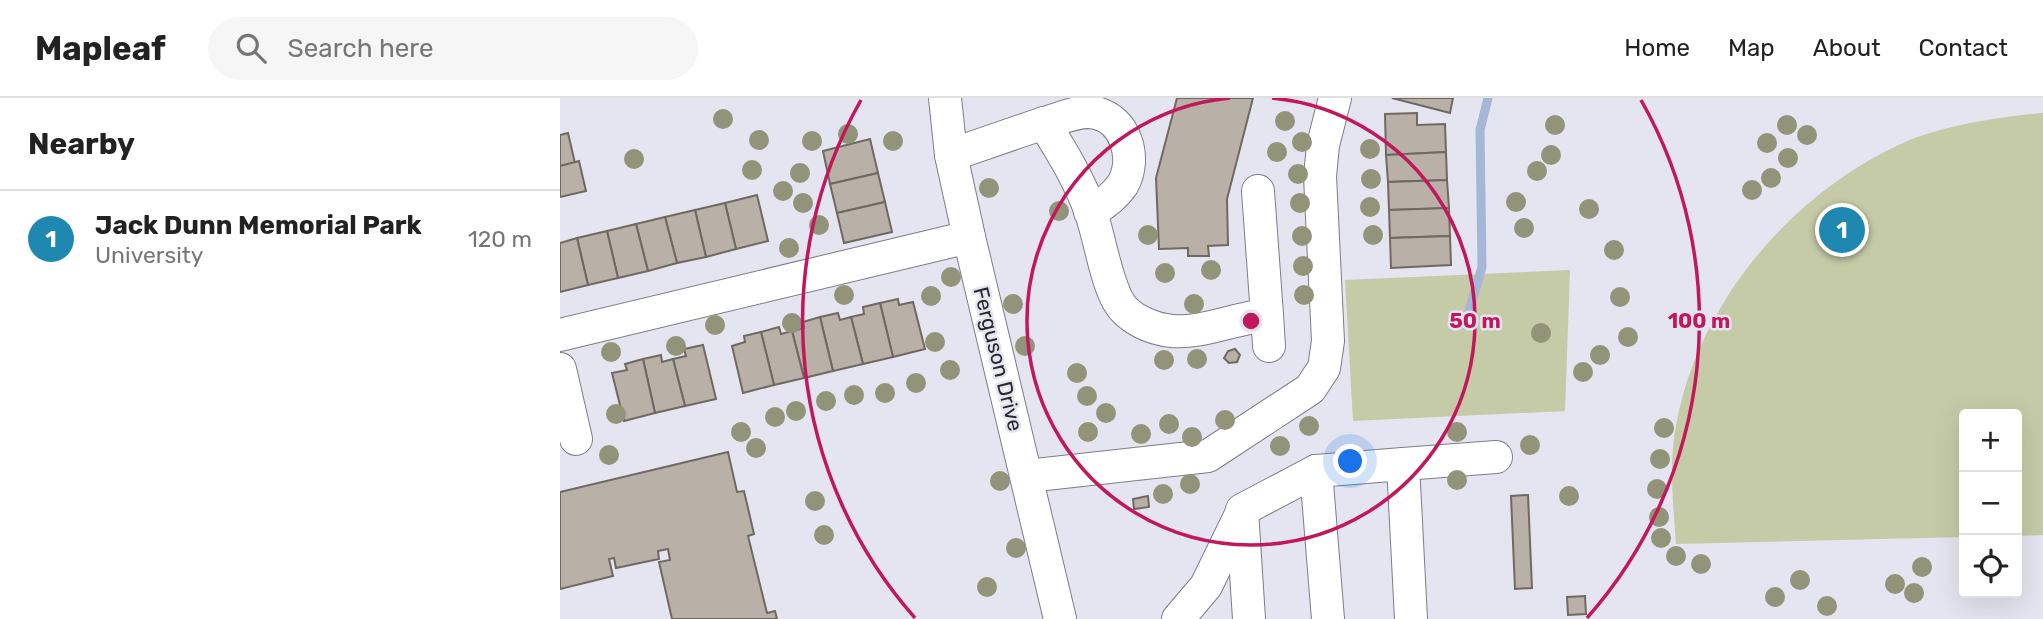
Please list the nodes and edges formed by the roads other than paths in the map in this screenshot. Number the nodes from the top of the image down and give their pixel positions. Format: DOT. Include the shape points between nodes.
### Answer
graph roads {
  1 [pos="945,98"];
  2 [pos="1335,98"];
  3 [pos="1044,123"];
  4 [pos="951,155"];
  5 [pos="1258,191"];
  6 [pos="1090,212"];
  7 [pos="969,237"];
  8 [pos="1267,315"];
  9 [pos="560,335"];
  10 [pos="1269,346"];
  11 [pos="560,369"];
  12 [pos="576,439"];
  13 [pos="1496,457"];
  14 [pos="1403,464"];
  15 [pos="1316,471"];
  16 [pos="1027,476"];
  17 [pos="1242,510"];
  18 [pos="1059,619"];
  19 [pos="1178,619"];
  20 [pos="1249,619"];
  21 [pos="1328,619"];
  22 [pos="1411,619"];
  1 -- 4 [label="street, Ferguson Drive"];
  2 -- 16 [label="street" via="1320,176 1328,341 1324,368 1310,390 1208,456"];
  3 -- 4 [label="street"];
  3 -- 6 [label="street" via="1071,166"];
  3 -- 6 [label="street" via="1083,112 1107,117 1121,130 1128,148 1126,176 1116,193"];
  4 -- 7 [label="street, Ferguson Drive"];
  5 -- 8 [label="street"];
  6 -- 8 [label="street" via="1118,301 1145,324 1175,332 1193,331"];
  7 -- 9 [label="street"];
  7 -- 16 [label="street, Ferguson Drive"];
  8 -- 10 [label="street"];
  11 -- 12 [label="street"];
  13 -- 14 [label="street"];
  14 -- 15 [label="street"];
  14 -- 22 [label="street"];
  15 -- 17 [label="street"];
  15 -- 21 [label="street"];
  16 -- 18 [label="street, Ferguson Drive"];
  17 -- 19 [label="street" via="1206,586"];
  17 -- 20 [label="street"];
}
